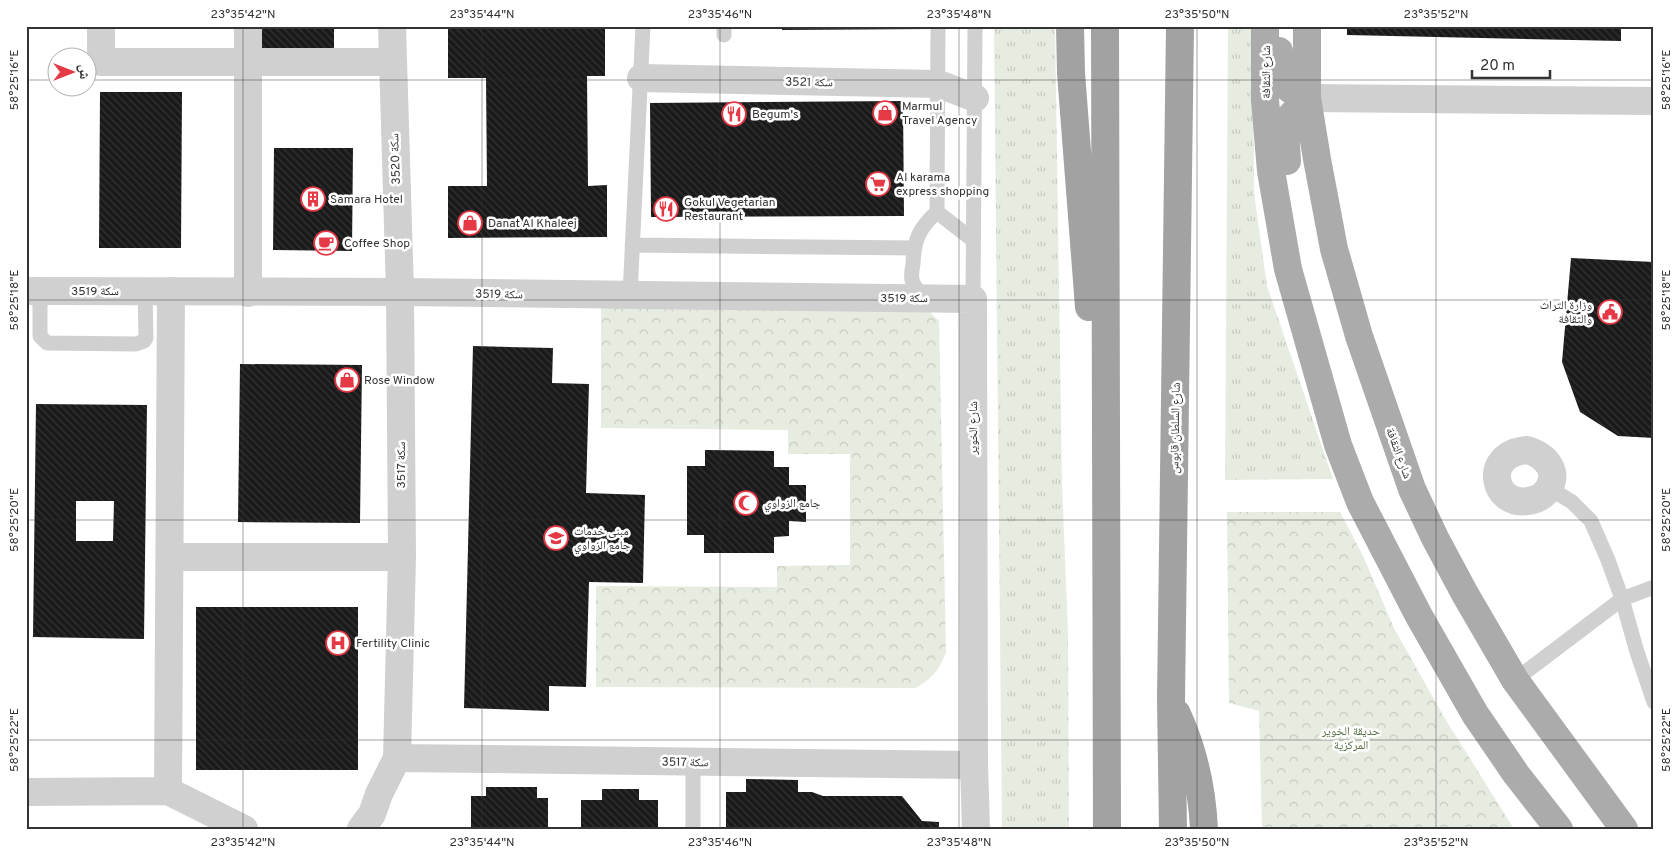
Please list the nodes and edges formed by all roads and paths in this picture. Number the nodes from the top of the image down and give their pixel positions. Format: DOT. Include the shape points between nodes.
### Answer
graph roads {
  1 [pos="101,26"];
  2 [pos="248,26"];
  3 [pos="392,26"];
  4 [pos="644,26"];
  5 [pos="938,26"];
  6 [pos="975,26"];
  7 [pos="1070,26"];
  8 [pos="1105,26"];
  9 [pos="1180,26"];
  10 [pos="1266,26"];
  11 [pos="1278,26"];
  12 [pos="1307,26"];
  13 [pos="248,62"];
  14 [pos="392,62"];
  15 [pos="641,78"];
  16 [pos="939,84"];
  17 [pos="975,98"];
  18 [pos="1307,98"];
  19 [pos="1654,101"];
  20 [pos="937,212"];
  21 [pos="973,240"];
  22 [pos="1283,242"];
  23 [pos="632,245"];
  24 [pos="914,248"];
  25 [pos="33,291"];
  26 [pos="158,291"];
  27 [pos="400,292"];
  28 [pos="248,293"];
  29 [pos="630,295"];
  30 [pos="926,298"];
  31 [pos="973,299"];
  32 [pos="1549,488"];
  33 [pos="1105,532"];
  34 [pos="170,557"];
  35 [pos="402,557"];
  36 [pos="1654,587"];
  37 [pos="1622,599"];
  38 [pos="1515,680"];
  39 [pos="1171,700"];
  40 [pos="1654,702"];
  41 [pos="397,758"];
  42 [pos="693,762"];
  43 [pos="974,765"];
  44 [pos="168,791"];
  45 [pos="26,792"];
  46 [pos="364,827"];
  47 [pos="244,829"];
  48 [pos="693,829"];
  49 [pos="976,829"];
  50 [pos="1107,829"];
  51 [pos="1172,829"];
  52 [pos="1204,829"];
  53 [pos="1559,829"];
  54 [pos="1624,829"];
  1 -- 13 [label="street" via="101,62"];
  2 -- 13 [label="street"];
  3 -- 14 [label="street, سكة 3520"];
  4 -- 15 [label="lane"];
  5 -- 16 [label="lane"];
  6 -- 17 [label="lane, شارع الخوير"];
  7 -- 33 [label="highway"];
  8 -- 33 [label="highway"];
  9 -- 39 [label="highway, شارع السلطان قابوس"];
  10 -- 22 [label="main road, شارع الثقافة" via="1266,100 1271,170"];
  11 -- 18 [label="main road" via="1281,81 1286,88"];
  12 -- 18 [label="main road, شارع الثقافة"];
  13 -- 14 [label="street"];
  13 -- 28 [label="street"];
  14 -- 27 [label="street, سكة 3520"];
  15 -- 16 [label="street, سكة 3521"];
  15 -- 23 [label="lane"];
  16 -- 17 [label="street, سكة 3521"];
  16 -- 20 [label="lane"];
  17 -- 21 [label="lane, شارع الخوير"];
  18 -- 19 [label="street"];
  18 -- 22 [label="main road" via="1289,118 1285,128 1289,176"];
  18 -- 38 [label="main road, شارع الثقافة" via="1334,249 1387,421 1412,489 1435,538"];
  20 -- 21 [label="lane"];
  20 -- 24 [label="lane" via="926,222"];
  21 -- 31 [label="lane, شارع الخوير"];
  22 -- 53 [label="main road, شارع الثقافة" via="1338,445 1360,502 1474,714"];
  23 -- 24 [label="lane"];
  23 -- 29 [label="lane"];
  24 -- 30 [label="lane" via="912,279 916,290"];
  25 -- 26 [label="street, سكة 3519"];
  25 -- 26 [label="lane" via="40,336 47,343 136,344 146,338"];
  26 -- 28 [label="street, سكة 3519"];
  26 -- 34 [label="street"];
  27 -- 28 [label="street, سكة 3519"];
  27 -- 29 [label="street, سكة 3519"];
  27 -- 35 [label="street, سكة 3517"];
  29 -- 30 [label="street, سكة 3519"];
  30 -- 31 [label="street, سكة 3519"];
  31 -- 43 [label="street, شارع الخوير"];
  32 -- 37 [label="lane" via="1572,502 1591,521"];
  33 -- 50 [label="highway"];
  34 -- 35 [label="street"];
  34 -- 44 [label="street"];
  35 -- 41 [label="street, سكة 3517"];
  36 -- 37 [label="lane"];
  37 -- 38 [label="lane"];
  37 -- 40 [label="lane"];
  38 -- 54 [label="main road, شارع الثقافة"];
  39 -- 51 [label="highway, شارع السلطان قابوس"];
  39 -- 52 [label="highway" via="1196,764"];
  41 -- 42 [label="street, سكة 3517"];
  41 -- 46 [label="street, سكة 3517"];
  42 -- 43 [label="street, سكة 3517"];
  42 -- 48 [label="lane"];
  43 -- 49 [label="street, شارع الخوير"];
  44 -- 45 [label="street"];
  44 -- 47 [label="street"];
}
